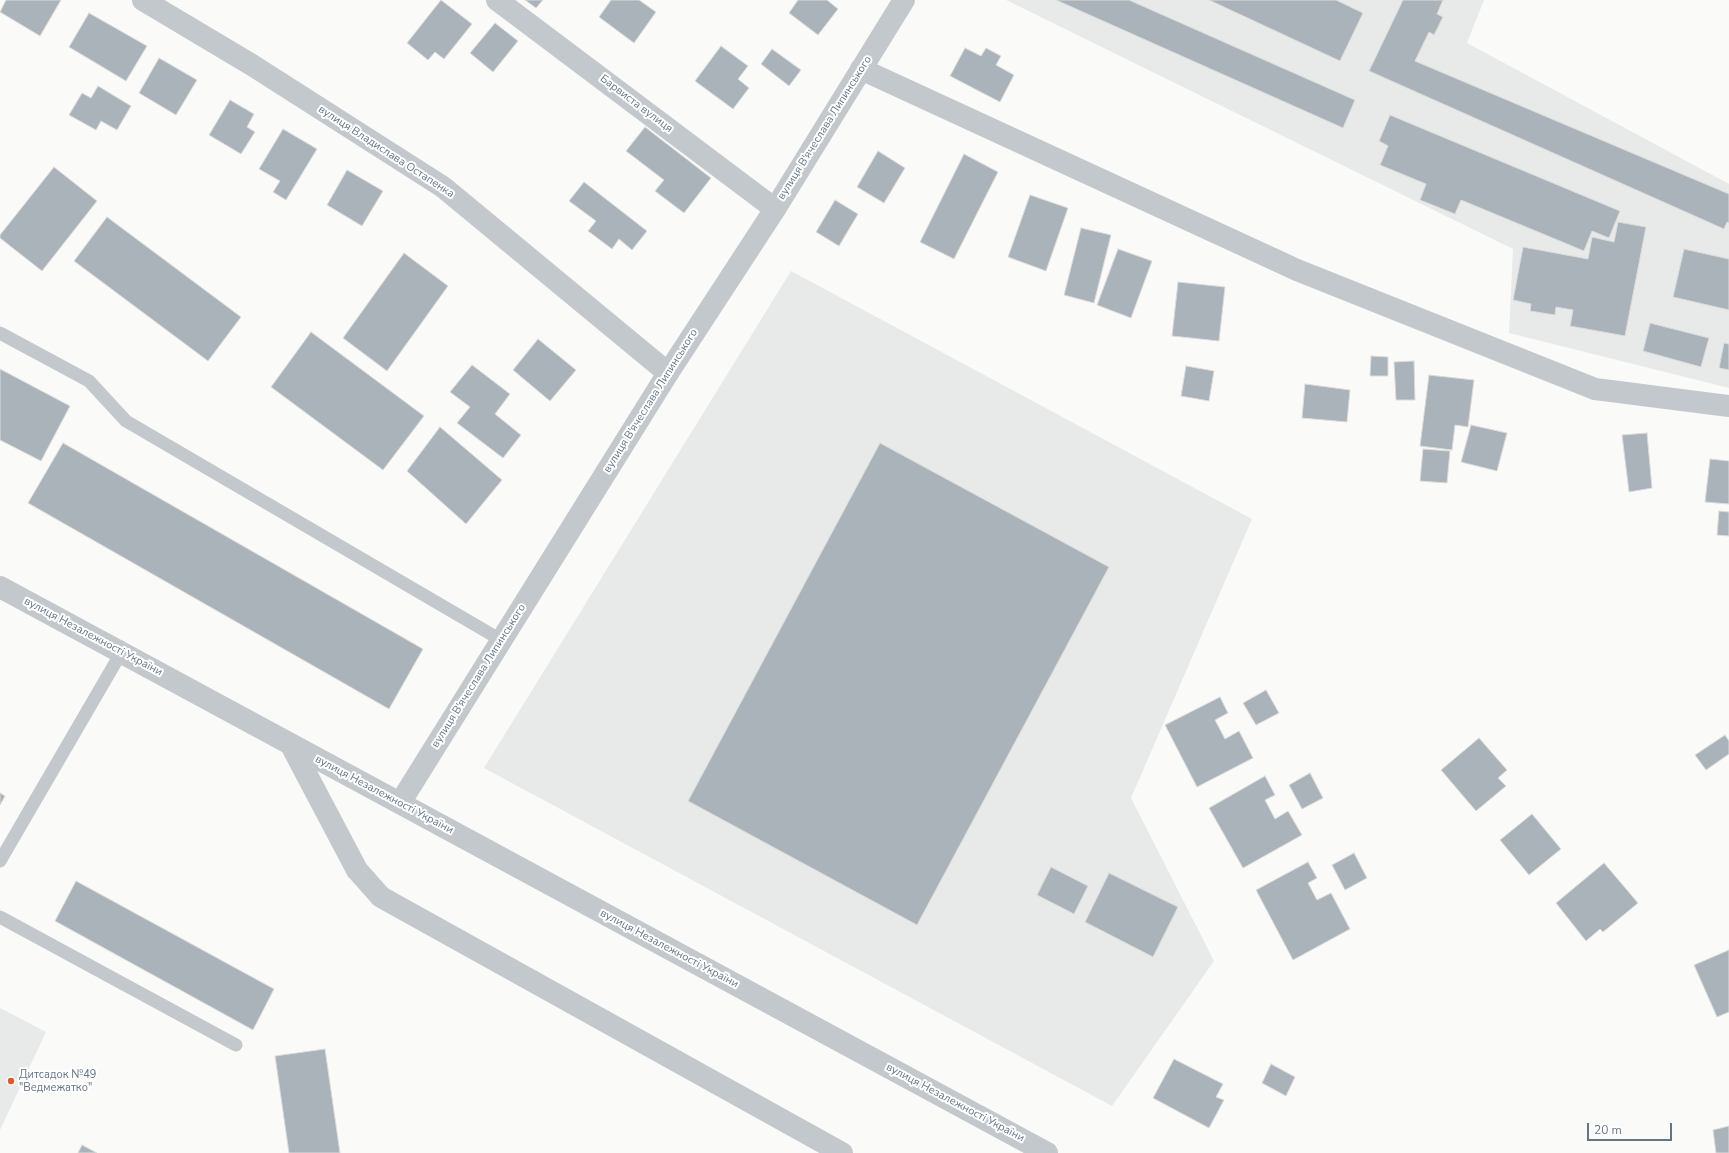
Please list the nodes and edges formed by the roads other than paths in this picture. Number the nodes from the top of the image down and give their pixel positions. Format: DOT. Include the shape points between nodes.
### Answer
graph roads {
  1 [pos="143,0"];
  2 [pos="497,0"];
  3 [pos="904,0"];
  4 [pos="861,69"];
  5 [pos="775,208"];
  6 [pos="0,333"];
  7 [pos="668,373"];
  8 [pos="1729,406"];
  9 [pos="0,587"];
  10 [pos="501,640"];
  11 [pos="121,653"];
  12 [pos="291,745"];
  13 [pos="400,803"];
  14 [pos="0,861"];
  15 [pos="0,917"];
  16 [pos="236,1045"];
  17 [pos="842,1153"];
  18 [pos="1047,1153"];
  1 -- 7 [label="street, вулиця Владислава Остапенка" via="252,64 443,187"];
  2 -- 5 [label="street, Барвиста вулиця"];
  3 -- 4 [label="street, вулиця В'ячеслава Липинського"];
  4 -- 5 [label="street, вулиця В'ячеслава Липинського"];
  4 -- 8 [label="street" via="1297,270 1595,389"];
  5 -- 7 [label="street, вулиця В'ячеслава Липинського"];
  6 -- 10 [label="lane" via="89,381 126,420"];
  7 -- 10 [label="street, вулиця В'ячеслава Липинського"];
  9 -- 11 [label="street, вулиця Незалежності України"];
  10 -- 13 [label="street, вулиця В'ячеслава Липинського"];
  11 -- 12 [label="street, вулиця Незалежності України"];
  11 -- 14 [label="lane"];
  12 -- 13 [label="street, вулиця Незалежності України"];
  12 -- 17 [label="street, вулиця Незалежності України" via="357,870 381,897"];
  13 -- 18 [label="street, вулиця Незалежності України"];
  15 -- 16 [label="lane"];
}
